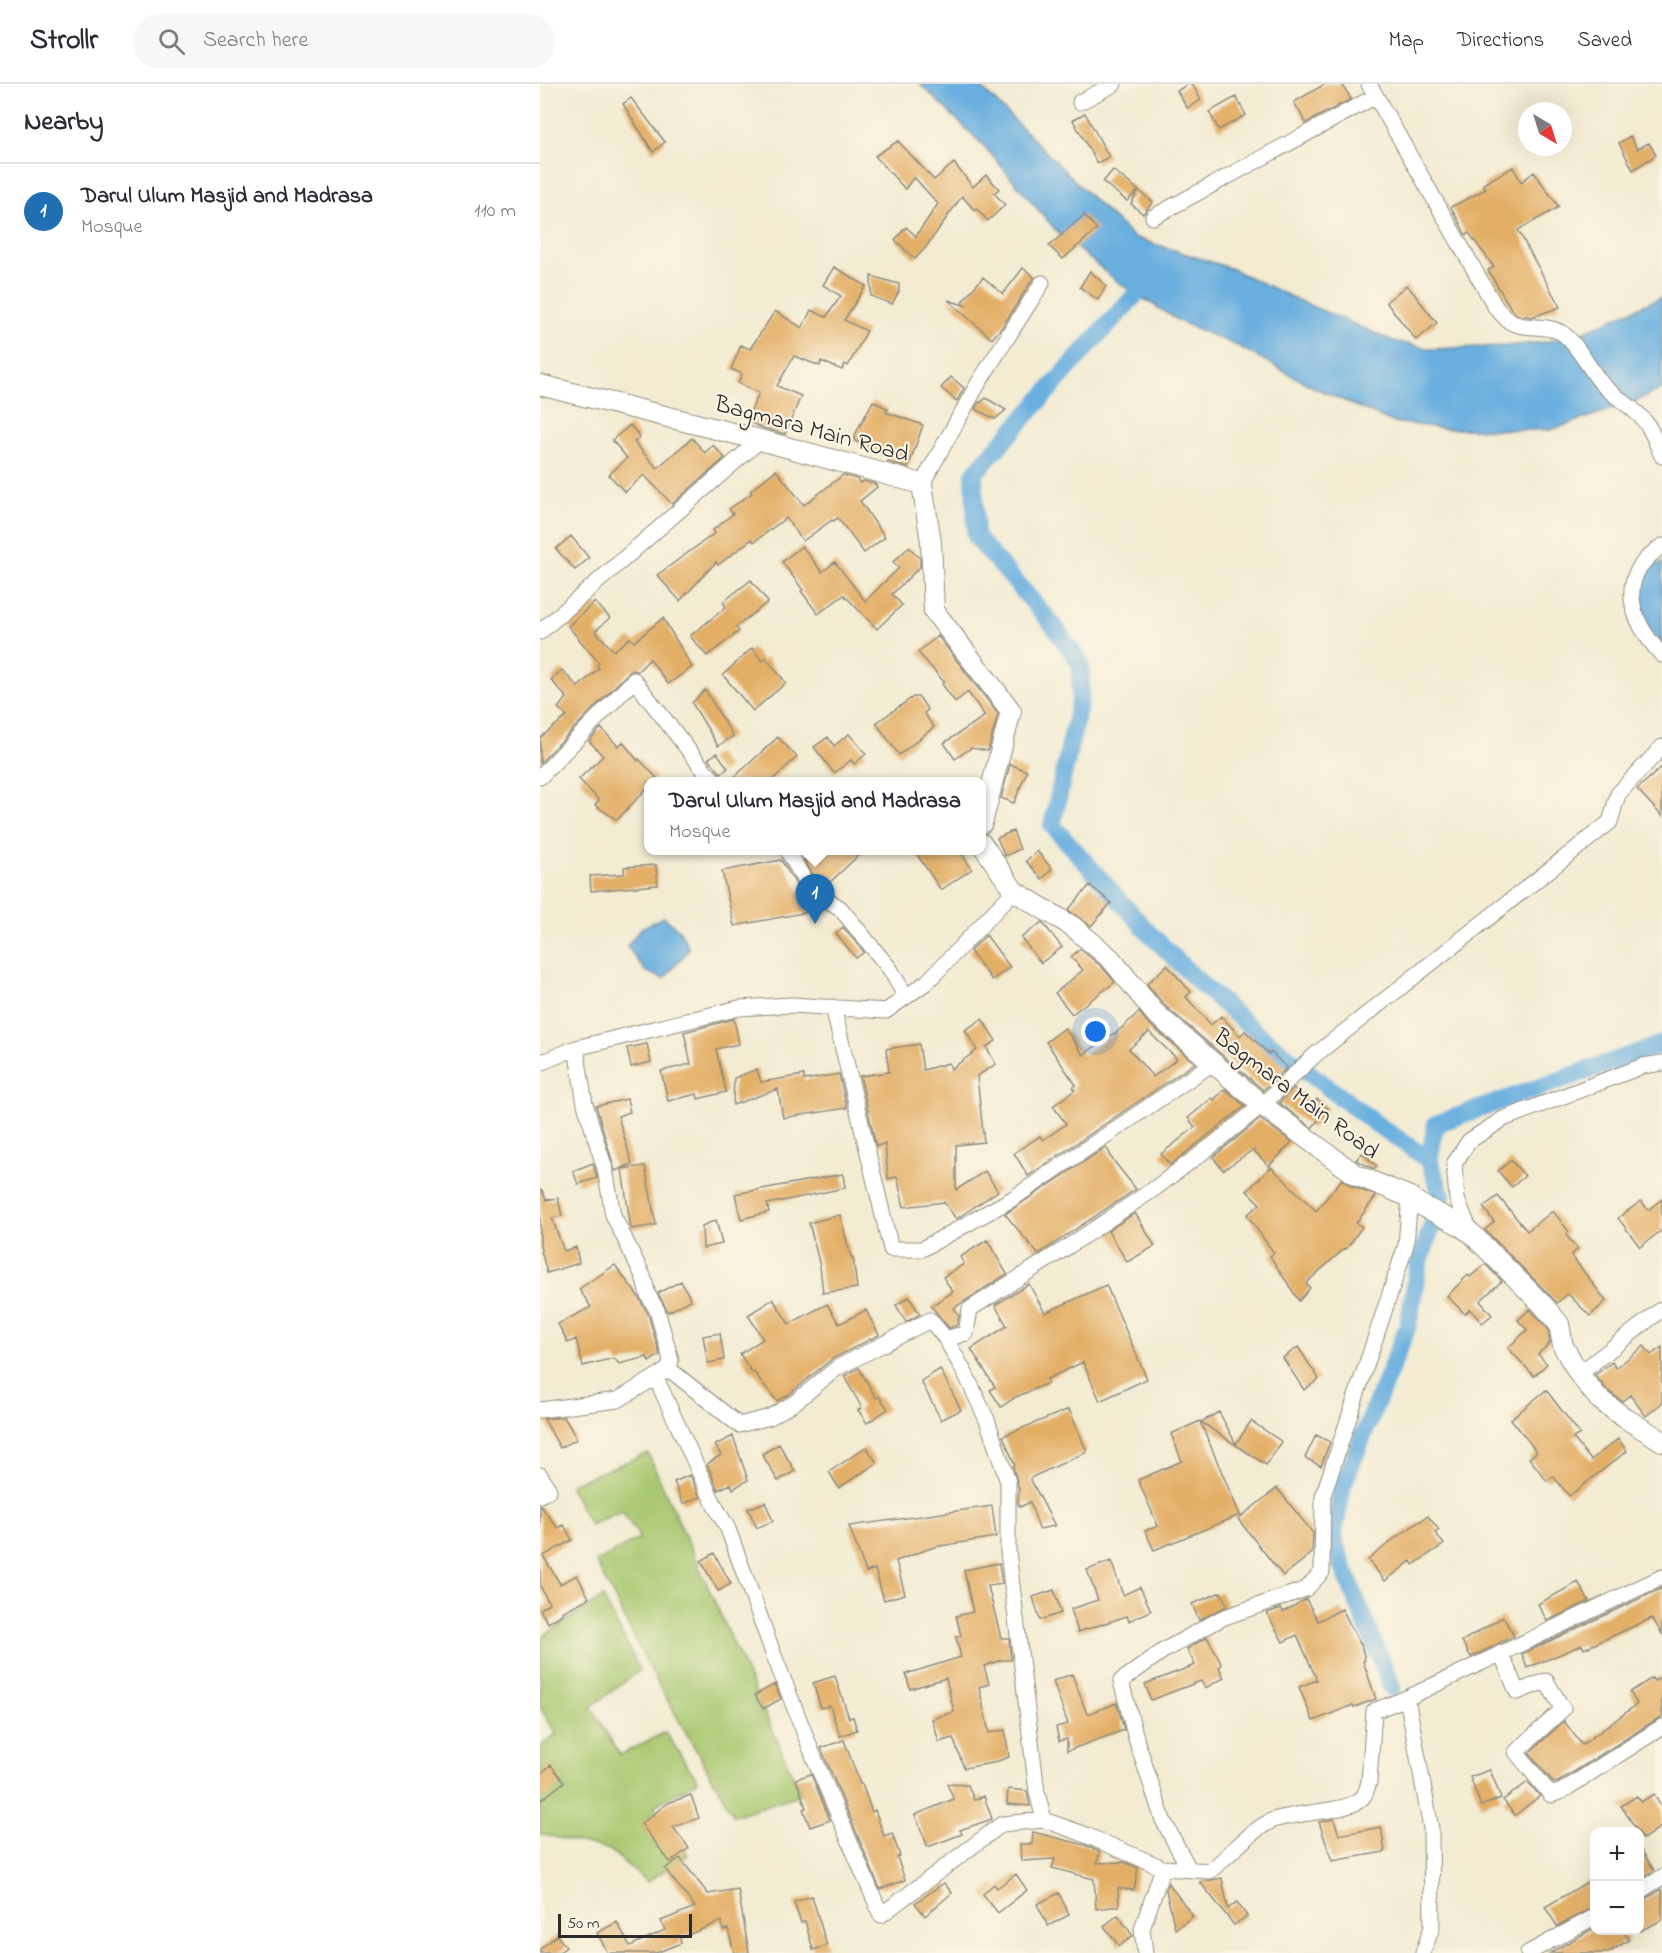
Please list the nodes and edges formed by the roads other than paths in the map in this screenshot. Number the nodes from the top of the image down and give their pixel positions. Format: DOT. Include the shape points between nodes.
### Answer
graph roads {
  1 [pos="1114,84"];
  2 [pos="1372,90"];
  3 [pos="1080,102"];
  4 [pos="1153,217"];
  5 [pos="1042,284"];
  6 [pos="540,385"];
  7 [pos="760,440"];
  8 [pos="1662,456"];
  9 [pos="922,484"];
  10 [pos="1662,546"];
  11 [pos="540,632"];
  12 [pos="1662,655"];
  13 [pos="1662,747"];
  14 [pos="540,777"];
  15 [pos="711,777"];
  16 [pos="986,805"];
  17 [pos="986,851"];
  18 [pos="790,855"];
  19 [pos="1014,891"];
  20 [pos="906,997"];
  21 [pos="833,1007"];
  22 [pos="576,1048"];
  23 [pos="540,1063"];
  24 [pos="1214,1063"];
  25 [pos="1662,1063"];
  26 [pos="1262,1105"];
  27 [pos="1414,1201"];
  28 [pos="1463,1228"];
  29 [pos="1662,1309"];
  30 [pos="946,1339"];
  31 [pos="663,1374"];
  32 [pos="1579,1374"];
  33 [pos="540,1410"];
  34 [pos="1662,1441"];
  35 [pos="540,1475"];
  36 [pos="540,1495"];
  37 [pos="1662,1577"];
  38 [pos="1502,1653"];
  39 [pos="1407,1698"];
  40 [pos="1662,1727"];
  41 [pos="1044,1820"];
  42 [pos="1163,1868"];
  43 [pos="1189,1869"];
  44 [pos="1662,1877"];
  45 [pos="1644,1888"];
  46 [pos="1590,1919"];
  47 [pos="1145,1953"];
  48 [pos="1423,1953"];
  49 [pos="1528,1953"];
  1 -- 3 [label="street"];
  2 -- 4 [label="street"];
  2 -- 8 [label="street" via="1496,308 1510,322 1563,334 1604,386 1646,423"];
  5 -- 9 [label="street" via="979,382"];
  6 -- 7 [label="street, Bagmara Main Road"];
  7 -- 9 [label="street, Bagmara Main Road"];
  7 -- 11 [label="street"];
  9 -- 16 [label="street, Bagmara Main Road" via="932,542 934,611 1011,711"];
  10 -- 12 [label="street" via="1644,559 1632,585 1631,600 1648,640"];
  13 -- 26 [label="street" via="1618,794 1610,822 1315,1055"];
  14 -- 15 [label="street" via="634,680"];
  17 -- 19 [label="street, Bagmara Main Road"];
  18 -- 20 [label="street" via="810,889 840,908 890,969"];
  19 -- 20 [label="street" via="927,982"];
  19 -- 24 [label="street, Bagmara Main Road" via="1072,926 1111,959 1155,1013"];
  20 -- 21 [label="street" via="886,1011"];
  21 -- 22 [label="street" via="739,1008"];
  21 -- 24 [label="street" via="891,1249 922,1249 1012,1199"];
  22 -- 23 [label="street"];
  22 -- 31 [label="street" via="585,1104 605,1169 613,1215 657,1310 671,1360"];
  24 -- 26 [label="street, Bagmara Main Road"];
  25 -- 28 [label="street" via="1643,1066 1503,1119 1469,1141 1454,1164"];
  26 -- 27 [label="street, Bagmara Main Road" via="1356,1175"];
  26 -- 30 [label="street" via="1154,1188 970,1309 966,1334"];
  27 -- 28 [label="street, Bagmara Main Road"];
  27 -- 43 [label="street" via="1406,1245 1323,1496 1322,1572 1306,1589 1222,1618 1163,1651 1121,1681 1163,1820"];
  28 -- 32 [label="street, Bagmara Main Road" via="1559,1324 1563,1346"];
  29 -- 32 [label="street"];
  30 -- 31 [label="street" via="930,1320 837,1368 770,1417 739,1425"];
  30 -- 41 [label="street" via="987,1420 1008,1482 1008,1552 1037,1792"];
  31 -- 33 [label="street" via="618,1400"];
  31 -- 41 [label="street" via="715,1506 728,1529 815,1760 881,1915 1002,1824"];
  32 -- 34 [label="street, Bagmara Main Road" via="1599,1399"];
  35 -- 36 [label="street" via="549,1490"];
  37 -- 38 [label="street"];
  38 -- 39 [label="street"];
  38 -- 40 [label="street" via="1517,1692 1546,1681 1563,1709 1516,1752 1551,1796"];
  39 -- 43 [label="street" via="1374,1711 1369,1782 1360,1800 1272,1821 1210,1871"];
  39 -- 48 [label="street" via="1431,1828 1432,1927"];
  41 -- 42 [label="street"];
  42 -- 43 [label="street"];
  42 -- 47 [label="street" via="1142,1929"];
  44 -- 45 [label="street"];
  46 -- 49 [label="street"];
}
